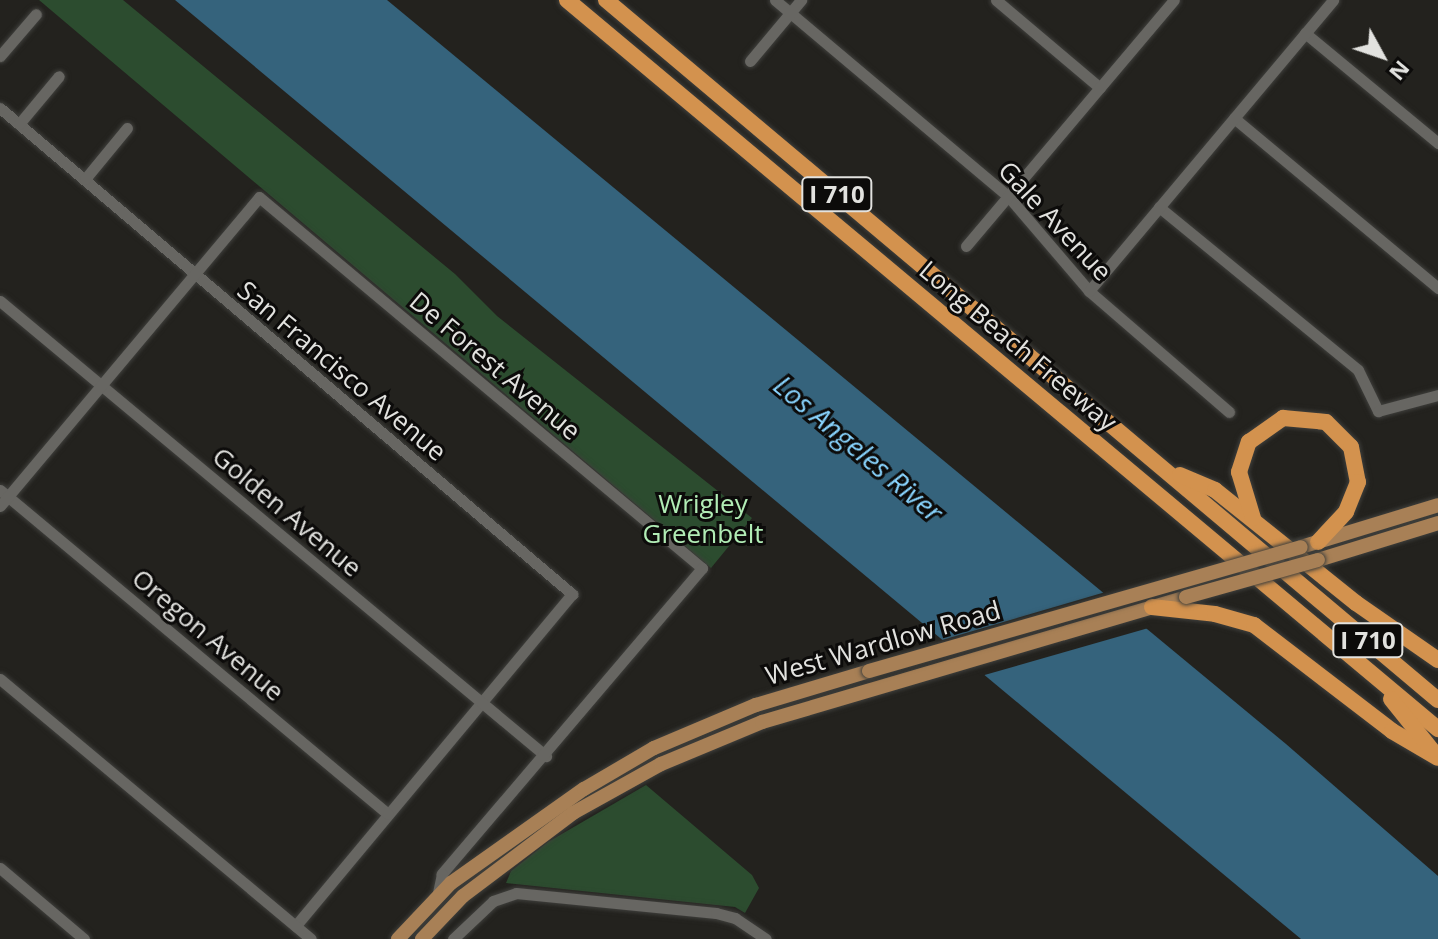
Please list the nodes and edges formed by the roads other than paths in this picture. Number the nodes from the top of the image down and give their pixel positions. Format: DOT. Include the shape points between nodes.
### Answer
graph roads {
  1 [pos="567,0"];
  2 [pos="606,0"];
  3 [pos="775,0"];
  4 [pos="801,0"];
  5 [pos="996,0"];
  6 [pos="1174,0"];
  7 [pos="1333,0"];
  8 [pos="790,13"];
  9 [pos="36,14"];
  10 [pos="1305,33"];
  11 [pos="0,56"];
  12 [pos="750,61"];
  13 [pos="59,76"];
  14 [pos="1100,88"];
  15 [pos="0,108"];
  16 [pos="1234,118"];
  17 [pos="19,124"];
  18 [pos="127,128"];
  19 [pos="1438,143"];
  20 [pos="85,179"];
  21 [pos="1008,196"];
  22 [pos="1159,207"];
  23 [pos="966,246"];
  24 [pos="195,275"];
  25 [pos="1438,288"];
  26 [pos="1089,291"];
  27 [pos="0,301"];
  28 [pos="101,386"];
  29 [pos="1438,395"];
  30 [pos="1229,412"];
  31 [pos="1163,468"];
  32 [pos="3,498"];
  33 [pos="1438,505"];
  34 [pos="1253,519"];
  35 [pos="1438,523"];
  36 [pos="1318,542"];
  37 [pos="1152,607"];
  38 [pos="1438,660"];
  39 [pos="1368,670"];
  40 [pos="0,679"];
  41 [pos="1438,700"];
  42 [pos="482,703"];
  43 [pos="1438,729"];
  44 [pos="546,756"];
  45 [pos="1438,757"];
  46 [pos="388,814"];
  47 [pos="0,868"];
  48 [pos="437,898"];
  49 [pos="295,926"];
  50 [pos="84,939"];
  51 [pos="311,939"];
  52 [pos="398,939"];
  53 [pos="422,939"];
  54 [pos="453,939"];
  55 [pos="766,939"];
  1 -- 39 [label="highway, Long Beach Freeway / I 710"];
  2 -- 31 [label="highway, Long Beach Freeway / I 710"];
  3 -- 8 [label="street, Gale Avenue"];
  4 -- 8 [label="street"];
  5 -- 14 [label="street"];
  6 -- 14 [label="street"];
  7 -- 10 [label="street"];
  8 -- 12 [label="street"];
  8 -- 21 [label="street, Gale Avenue"];
  9 -- 11 [label="street"];
  10 -- 16 [label="street"];
  10 -- 19 [label="street"];
  13 -- 17 [label="street"];
  14 -- 21 [label="street"];
  15 -- 17 [label="street, San Francisco Avenue"];
  16 -- 22 [label="street"];
  16 -- 25 [label="street"];
  17 -- 20 [label="street, San Francisco Avenue"];
  18 -- 20 [label="street"];
  20 -- 24 [label="street, San Francisco Avenue"];
  21 -- 23 [label="street"];
  21 -- 26 [label="street, Gale Avenue"];
  22 -- 26 [label="street"];
  22 -- 29 [label="street" via="1358,370 1378,411"];
  24 -- 28 [label="street"];
  24 -- 42 [label="street, San Francisco Avenue" via="572,594"];
  24 -- 44 [label="street, De Forest Avenue" via="259,197 702,568"];
  26 -- 30 [label="street, Gale Avenue"];
  27 -- 28 [label="street, Golden Avenue"];
  28 -- 32 [label="street"];
  28 -- 42 [label="street, Golden Avenue"];
  31 -- 34 [label="highway" via="1215,490"];
  31 -- 41 [label="highway, Long Beach Freeway / I 710"];
  32 -- 46 [label="street, Oregon Avenue"];
  33 -- 36 [label="main road, West Wardlow Road"];
  34 -- 36 [label="highway" via="1239,472 1249,442 1271,422 1295,416 1316,419 1345,437 1358,470 1352,503"];
  34 -- 38 [label="highway" via="1356,603"];
  35 -- 37 [label="main road, West Wardlow Road, bridge"];
  36 -- 48 [label="main road, West Wardlow Road, bridge" via="756,705 654,748 584,789"];
  37 -- 45 [label="highway" via="1240,619 1273,635 1392,731"];
  37 -- 53 [label="main road, West Wardlow Road" via="762,722 636,778 573,813 463,896"];
  39 -- 43 [label="highway, Long Beach Freeway / I 710"];
  39 -- 45 [label="highway"];
  40 -- 49 [label="street"];
  42 -- 44 [label="street, Golden Avenue"];
  42 -- 46 [label="street"];
  44 -- 48 [label="street" via="442,874"];
  46 -- 49 [label="street"];
  47 -- 50 [label="street"];
  48 -- 52 [label="main road, West Wardlow Road"];
  49 -- 51 [label="street"];
  54 -- 55 [label="street" via="503,895 716,913 735,918"];
}
